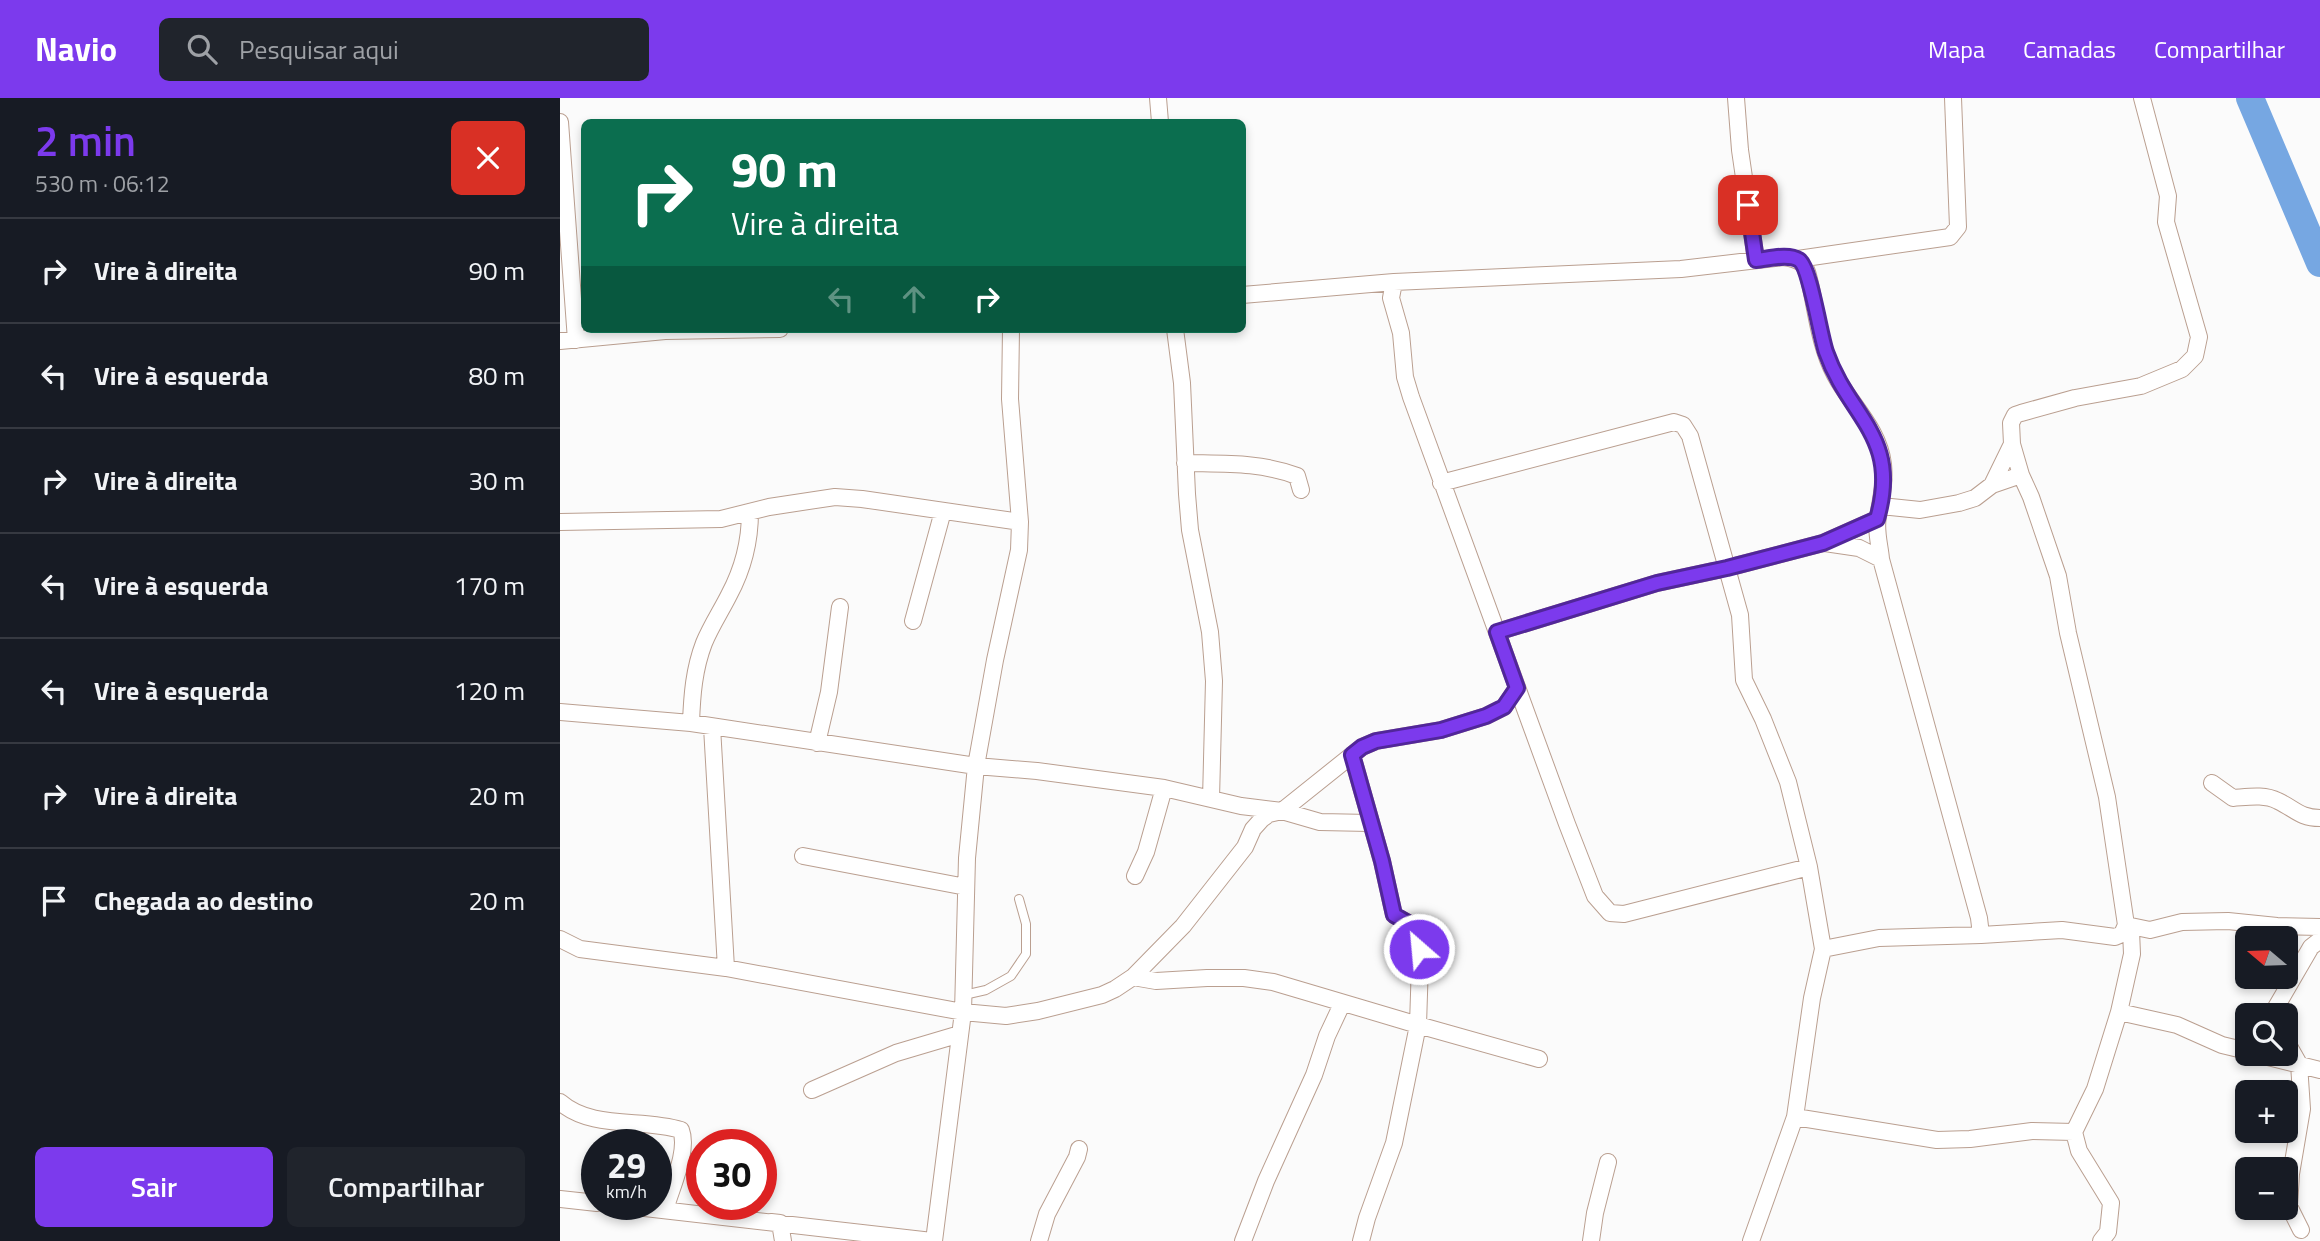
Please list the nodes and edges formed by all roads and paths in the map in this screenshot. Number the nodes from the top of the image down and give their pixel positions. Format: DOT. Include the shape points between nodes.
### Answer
graph roads {
  1 [pos="1158,98"];
  2 [pos="1736,98"];
  3 [pos="1953,98"];
  4 [pos="2142,98"];
  5 [pos="1160,119"];
  6 [pos="560,122"];
  7 [pos="1798,259"];
  8 [pos="1756,260"];
  9 [pos="1392,290"];
  10 [pos="1246,295"];
  11 [pos="643,333"];
  12 [pos="1011,333"];
  13 [pos="1176,333"];
  14 [pos="568,340"];
  15 [pos="2012,444"];
  16 [pos="1185,463"];
  17 [pos="2021,475"];
  18 [pos="1441,483"];
  19 [pos="1992,485"];
  20 [pos="1301,490"];
  21 [pos="943,511"];
  22 [pos="750,512"];
  23 [pos="1879,513"];
  24 [pos="560,522"];
  25 [pos="1020,522"];
  26 [pos="1823,543"];
  27 [pos="1881,559"];
  28 [pos="1727,568"];
  29 [pos="840,607"];
  30 [pos="913,621"];
  31 [pos="1497,632"];
  32 [pos="1517,688"];
  33 [pos="1504,707"];
  34 [pos="1525,709"];
  35 [pos="560,712"];
  36 [pos="691,723"];
  37 [pos="712,727"];
  38 [pos="817,743"];
  39 [pos="1352,755"];
  40 [pos="976,766"];
  41 [pos="2212,783"];
  42 [pos="1164,788"];
  43 [pos="1211,799"];
  44 [pos="1241,806"];
  45 [pos="1282,811"];
  46 [pos="2320,818"];
  47 [pos="1370,823"];
  48 [pos="1253,829"];
  49 [pos="803,856"];
  50 [pos="1809,867"];
  51 [pos="1135,876"];
  52 [pos="966,887"];
  53 [pos="1020,899"];
  54 [pos="2126,925"];
  55 [pos="2320,927"];
  56 [pos="1981,935"];
  57 [pos="560,939"];
  58 [pos="2320,940"];
  59 [pos="1823,949"];
  60 [pos="726,968"];
  61 [pos="1133,977"];
  62 [pos="963,1003"];
  63 [pos="2279,1003"];
  64 [pos="1342,1004"];
  65 [pos="2119,1012"];
  66 [pos="1418,1025"];
  67 [pos="960,1034"];
  68 [pos="2235,1048"];
  69 [pos="1539,1059"];
  70 [pos="2299,1064"];
  71 [pos="2320,1070"];
  72 [pos="812,1090"];
  73 [pos="560,1102"];
  74 [pos="1796,1117"];
  75 [pos="2074,1132"];
  76 [pos="1079,1149"];
  77 [pos="1608,1162"];
  78 [pos="672,1186"];
  79 [pos="560,1199"];
  80 [pos="581,1201"];
  81 [pos="672,1211"];
  82 [pos="765,1222"];
  83 [pos="2301,1230"];
  84 [pos="783,1241"];
  85 [pos="933,1241"];
  86 [pos="1039,1241"];
  87 [pos="1243,1241"];
  88 [pos="1361,1241"];
  89 [pos="1591,1241"];
  90 [pos="1751,1241"];
  91 [pos="2101,1241"];
  1 -- 5 [label="street"];
  2 -- 8 [label="street"];
  3 -- 7 [label="street" via="1958,227 1950,237"];
  4 -- 15 [label="street" via="2168,196 2166,222 2199,337 2195,356 2182,369 2141,386 2015,415"];
  6 -- 14 [label="street"];
  7 -- 8 [label="street"];
  7 -- 23 [label="street" via="1810,284 1835,376 1879,448 1883,463"];
  8 -- 9 [label="street"];
  9 -- 10 [label="street" via="1372,285"];
  9 -- 18 [label="street" via="1405,377"];
  11 -- 14 [label="street"];
  12 -- 25 [label="street" via="1010,399"];
  13 -- 16 [label="street"];
  15 -- 17 [label="street"];
  15 -- 19 [label="street"];
  16 -- 20 [label="street" via="1248,464 1281,470 1297,476"];
  16 -- 43 [label="street" via="1190,530 1210,632 1214,681"];
  17 -- 19 [label="street"];
  17 -- 54 [label="street" via="2058,576 2107,797"];
  18 -- 28 [label="street" via="1678,423 1690,436"];
  18 -- 31 [label="street"];
  19 -- 23 [label="street" via="1959,503"];
  21 -- 22 [label="street" via="835,497"];
  21 -- 25 [label="street"];
  21 -- 30 [label="street"];
  22 -- 24 [label="street" via="721,519"];
  22 -- 36 [label="street" via="740,569 697,666"];
  23 -- 26 [label="street"];
  23 -- 27 [label="street"];
  25 -- 40 [label="street" via="1019,550"];
  26 -- 27 [label="street" via="1859,548"];
  26 -- 28 [label="street"];
  27 -- 56 [label="street"];
  28 -- 31 [label="street" via="1657,583"];
  28 -- 50 [label="street" via="1740,615 1744,680 1788,782"];
  29 -- 38 [label="street"];
  31 -- 32 [label="street"];
  32 -- 33 [label="street"];
  32 -- 34 [label="street"];
  33 -- 34 [label="street"];
  33 -- 39 [label="street" via="1441,730 1376,741"];
  34 -- 50 [label="street" via="1595,896 1610,914 1655,907"];
  35 -- 36 [label="street"];
  36 -- 37 [label="street"];
  37 -- 38 [label="street"];
  37 -- 60 [label="street"];
  38 -- 40 [label="street"];
  39 -- 45 [label="street"];
  39 -- 47 [label="street"];
  40 -- 42 [label="street"];
  40 -- 52 [label="street"];
  41 -- 46 [label="street" via="2233,798 2276,799 2305,818"];
  42 -- 43 [label="street"];
  42 -- 51 [label="street"];
  43 -- 44 [label="street"];
  44 -- 45 [label="street"];
  44 -- 48 [label="street"];
  45 -- 47 [label="street" via="1320,822"];
  45 -- 48 [label="street" via="1265,816"];
  47 -- 66 [label="street" via="1394,915 1415,927 1420,963"];
  48 -- 61 [label="street" via="1245,847 1183,926"];
  49 -- 52 [label="street"];
  50 -- 59 [label="street"];
  52 -- 62 [label="street"];
  53 -- 62 [label="lane" via="1026,954 1011,976"];
  54 -- 55 [label="street" via="2150,930 2182,922 2228,921"];
  54 -- 56 [label="street" via="2115,937 2062,930"];
  54 -- 65 [label="street" via="2131,931 2132,954"];
  56 -- 59 [label="street" via="1879,938"];
  57 -- 60 [label="street" via="580,949"];
  58 -- 63 [label="street" via="2311,947"];
  59 -- 74 [label="street"];
  60 -- 62 [label="street"];
  61 -- 62 [label="street" via="1102,995 1006,1016"];
  61 -- 64 [label="street" via="1263,981"];
  62 -- 67 [label="street"];
  64 -- 66 [label="street"];
  64 -- 87 [label="street"];
  65 -- 68 [label="street" via="2177,1025"];
  65 -- 75 [label="street" via="2095,1089"];
  66 -- 69 [label="street"];
  66 -- 88 [label="street" via="1394,1143"];
  67 -- 72 [label="street" via="896,1053"];
  67 -- 85 [label="street"];
  70 -- 71 [label="street"];
  70 -- 83 [label="street" via="2302,1109 2289,1206"];
  73 -- 78 [label="street" via="595,1119 681,1130 682,1152"];
  74 -- 75 [label="street" via="1937,1140"];
  74 -- 90 [label="street"];
  75 -- 91 [label="street" via="2079,1151 2111,1203 2108,1232"];
  76 -- 86 [label="street"];
  77 -- 89 [label="street"];
  79 -- 80 [label="street"];
  81 -- 82 [label="street"];
  82 -- 84 [label="street" via="780,1223"];
  82 -- 85 [label="street"];
}
